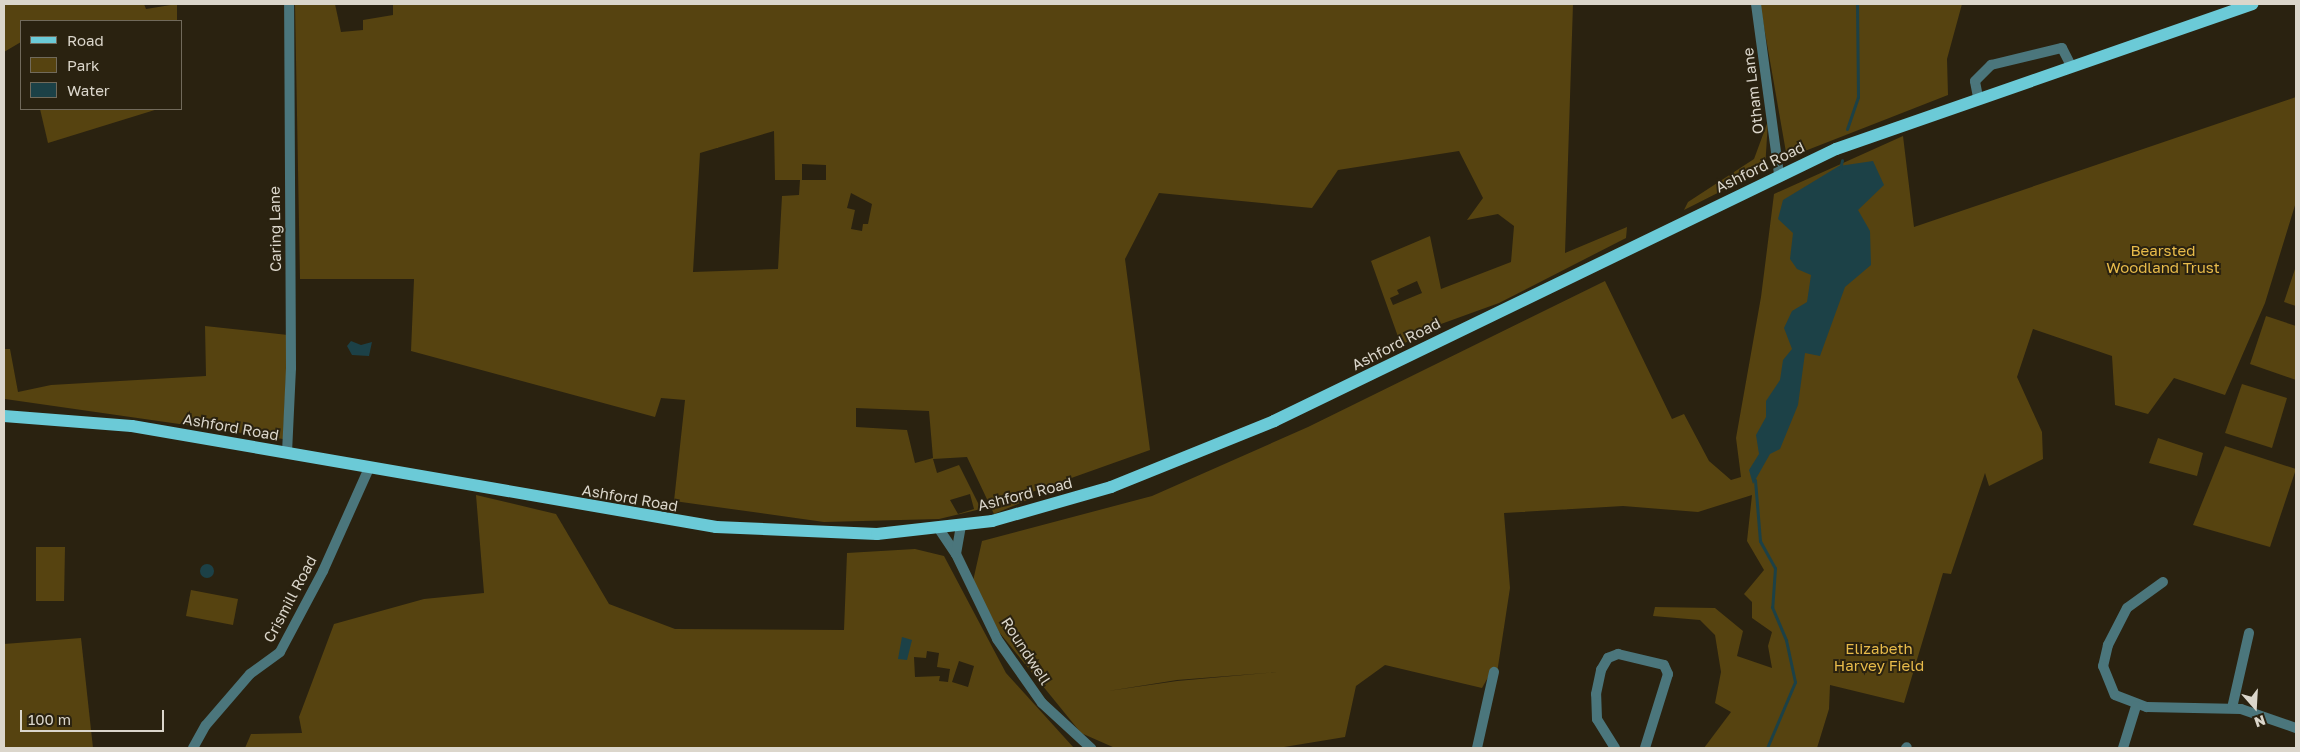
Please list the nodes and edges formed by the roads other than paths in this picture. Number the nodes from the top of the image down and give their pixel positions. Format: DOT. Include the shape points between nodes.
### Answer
graph roads {
  1 [pos="289,4"];
  2 [pos="1756,4"];
  3 [pos="2252,4"];
  4 [pos="2070,64"];
  5 [pos="1978,97"];
  6 [pos="1779,175"];
  7 [pos="4,416"];
  8 [pos="287,453"];
  9 [pos="369,468"];
  10 [pos="961,526"];
  11 [pos="938,529"];
  12 [pos="956,554"];
  13 [pos="2163,582"];
  14 [pos="2249,633"];
  15 [pos="1494,672"];
  16 [pos="2136,706"];
  17 [pos="2232,708"];
  18 [pos="2296,728"];
  19 [pos="193,748"];
  20 [pos="1091,748"];
  21 [pos="1477,748"];
  22 [pos="1615,748"];
  23 [pos="1645,748"];
  24 [pos="2123,748"];
  1 -- 8 [label="street, Caring Lane" via="291,368"];
  2 -- 6 [label="street, Otham Lane"];
  3 -- 4 [label="main road, Ashford Road"];
  4 -- 5 [label="main road, Ashford Road"];
  4 -- 5 [label="street" via="2062,48 1991,65 1975,81"];
  5 -- 6 [label="main road, Ashford Road"];
  6 -- 10 [label="main road, Ashford Road" via="1225,442 1076,498"];
  7 -- 8 [label="main road, Ashford Road" via="123,425"];
  8 -- 9 [label="main road, Ashford Road"];
  9 -- 11 [label="main road, Ashford Road" via="716,527 824,535"];
  9 -- 19 [label="street, Crismill Road" via="324,571 280,652 250,674 206,725"];
  10 -- 11 [label="main road, Ashford Road"];
  10 -- 12 [label="street"];
  11 -- 12 [label="street, Roundwell"];
  12 -- 20 [label="street, Roundwell" via="997,639 1042,703"];
  13 -- 16 [label="street" via="2127,608 2103,656 2108,686"];
  14 -- 17 [label="street"];
  15 -- 21 [label="street"];
  16 -- 17 [label="street"];
  16 -- 24 [label="street"];
  17 -- 18 [label="street"];
  22 -- 23 [label="street" via="1597,719 1596,694 1601,670 1608,658 1618,654 1664,665 1668,674"];
}
